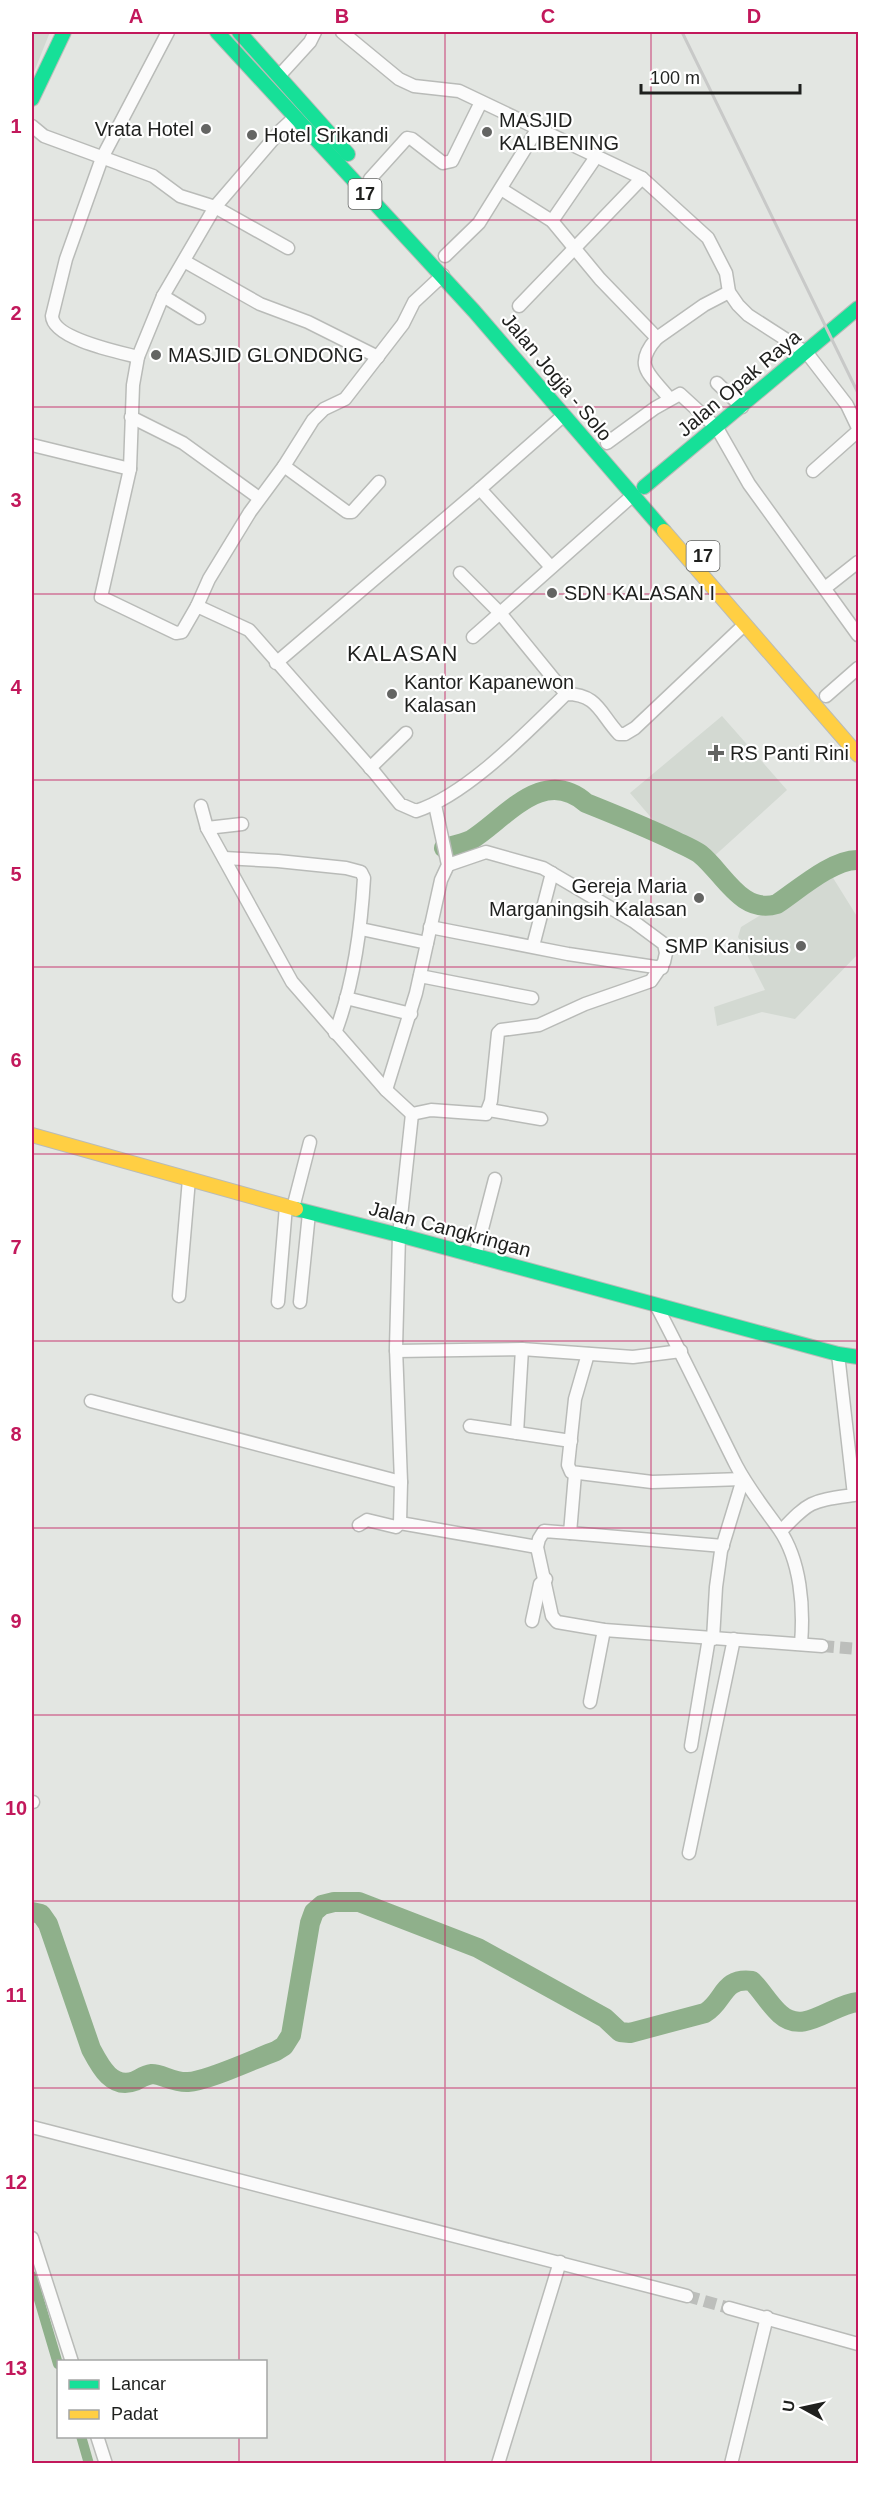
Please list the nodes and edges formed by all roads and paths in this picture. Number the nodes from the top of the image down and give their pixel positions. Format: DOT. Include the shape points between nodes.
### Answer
graph roads {
  1 [pos="64,32"];
  2 [pos="168,32"];
  3 [pos="217,32"];
  4 [pos="240,32"];
  5 [pos="315,32"];
  6 [pos="342,32"];
  7 [pos="279,76"];
  8 [pos="32,99"];
  9 [pos="481,102"];
  10 [pos="294,118"];
  11 [pos="32,126"];
  12 [pos="538,128"];
  13 [pos="596,157"];
  14 [pos="102,158"];
  15 [pos="642,178"];
  16 [pos="370,179"];
  17 [pos="501,189"];
  18 [pos="395,205"];
  19 [pos="215,207"];
  20 [pos="552,221"];
  21 [pos="288,248"];
  22 [pos="575,249"];
  23 [pos="445,256"];
  24 [pos="183,261"];
  25 [pos="443,275"];
  26 [pos="729,292"];
  27 [pos="163,296"];
  28 [pos="519,306"];
  29 [pos="858,308"];
  30 [pos="199,318"];
  31 [pos="657,338"];
  32 [pos="807,353"];
  33 [pos="138,357"];
  34 [pos="378,357"];
  35 [pos="717,383"];
  36 [pos="669,398"];
  37 [pos="742,407"];
  38 [pos="584,414"];
  39 [pos="131,417"];
  40 [pos="568,419"];
  41 [pos="717,428"];
  42 [pos="595,429"];
  43 [pos="858,430"];
  44 [pos="32,445"];
  45 [pos="611,448"];
  46 [pos="284,466"];
  47 [pos="130,469"];
  48 [pos="630,470"];
  49 [pos="813,471"];
  50 [pos="379,482"];
  51 [pos="644,487"];
  52 [pos="480,489"];
  53 [pos="632,496"];
  54 [pos="259,498"];
  55 [pos="858,562"];
  56 [pos="551,567"];
  57 [pos="460,573"];
  58 [pos="825,588"];
  59 [pos="197,606"];
  60 [pos="500,613"];
  61 [pos="744,625"];
  62 [pos="858,635"];
  63 [pos="473,637"];
  64 [pos="276,663"];
  65 [pos="797,663"];
  66 [pos="858,668"];
  67 [pos="566,694"];
  68 [pos="826,696"];
  69 [pos="406,734"];
  70 [pos="858,755"];
  71 [pos="370,768"];
  72 [pos="435,805"];
  73 [pos="201,806"];
  74 [pos="242,824"];
  75 [pos="207,828"];
  76 [pos="224,858"];
  77 [pos="448,865"];
  78 [pos="552,873"];
  79 [pos="430,927"];
  80 [pos="361,929"];
  81 [pos="427,943"];
  82 [pos="533,946"];
  83 [pos="662,968"];
  84 [pos="420,976"];
  85 [pos="346,998"];
  86 [pos="532,998"];
  87 [pos="411,1014"];
  88 [pos="335,1033"];
  89 [pos="386,1090"];
  90 [pos="489,1110"];
  91 [pos="412,1114"];
  92 [pos="541,1119"];
  93 [pos="32,1135"];
  94 [pos="310,1142"];
  95 [pos="189,1179"];
  96 [pos="495,1179"];
  97 [pos="290,1207"];
  98 [pos="309,1213"];
  99 [pos="399,1235"];
  100 [pos="475,1256"];
  101 [pos="179,1296"];
  102 [pos="278,1302"];
  103 [pos="300,1302"];
  104 [pos="656,1305"];
  105 [pos="522,1349"];
  106 [pos="396,1351"];
  107 [pos="681,1351"];
  108 [pos="588,1354"];
  109 [pos="838,1354"];
  110 [pos="858,1357"];
  111 [pos="91,1401"];
  112 [pos="470,1426"];
  113 [pos="517,1433"];
  114 [pos="571,1441"];
  115 [pos="575,1474"];
  116 [pos="743,1479"];
  117 [pos="401,1482"];
  118 [pos="400,1523"];
  119 [pos="358,1525"];
  120 [pos="780,1531"];
  121 [pos="570,1533"];
  122 [pos="723,1546"];
  123 [pos="537,1547"];
  124 [pos="546,1580"];
  125 [pos="532,1621"];
  126 [pos="604,1630"];
  127 [pos="711,1638"];
  128 [pos="734,1639"];
  129 [pos="801,1644"];
  130 [pos="822,1646"];
  131 [pos="590,1702"];
  132 [pos="691,1746"];
  133 [pos="689,1853"];
  134 [pos="32,2127"];
  135 [pos="32,2238"];
  136 [pos="560,2262"];
  137 [pos="687,2296"];
  138 [pos="729,2308"];
  139 [pos="767,2317"];
  140 [pos="858,2344"];
  141 [pos="72,2360"];
  142 [pos="98,2438"];
  143 [pos="106,2463"];
  144 [pos="498,2463"];
  145 [pos="731,2463"];
  1 -- 8 [label="main road"];
  2 -- 14 [label="street"];
  3 -- 10 [label="main road, Jalan Jogja - Solo / 17"];
  4 -- 7 [label="main road, 17"];
  5 -- 7 [label="street"];
  6 -- 9 [label="street" via="399,79 414,86 459,91"];
  7 -- 16 [label="main road, 17"];
  9 -- 12 [label="street"];
  9 -- 16 [label="street" via="452,161 443,163 409,138"];
  10 -- 19 [label="street"];
  10 -- 25 [label="main road, Jalan Jogja - Solo / 17"];
  11 -- 14 [label="street" via="44,136"];
  12 -- 13 [label="street"];
  12 -- 17 [label="street"];
  13 -- 15 [label="street"];
  13 -- 20 [label="street"];
  14 -- 19 [label="street" via="153,176 180,196"];
  14 -- 33 [label="street" via="66,259 53,322 60,330 100,347"];
  15 -- 22 [label="street"];
  15 -- 26 [label="street" via="708,238 726,273"];
  16 -- 18 [label="main road, 17"];
  17 -- 20 [label="street"];
  17 -- 23 [label="street" via="479,224"];
  19 -- 21 [label="street"];
  19 -- 24 [label="street"];
  20 -- 22 [label="street"];
  22 -- 28 [label="street"];
  22 -- 31 [label="street"];
  24 -- 27 [label="street"];
  24 -- 34 [label="street" via="260,304 308,322"];
  25 -- 34 [label="street" via="414,302"];
  25 -- 40 [label="main road, Jalan Jogja - Solo / 17"];
  26 -- 31 [label="street"];
  26 -- 32 [label="street" via="748,315"];
  27 -- 30 [label="street"];
  27 -- 33 [label="street"];
  29 -- 32 [label="main road, Jalan Opak Raya"];
  31 -- 36 [label="street" via="646,349 644,367"];
  32 -- 37 [label="main road, Jalan Opak Raya"];
  32 -- 43 [label="street" via="847,405"];
  33 -- 39 [label="street"];
  34 -- 46 [label="street" via="345,399 324,409 313,420"];
  35 -- 37 [label="street"];
  36 -- 41 [label="street" via="680,394"];
  36 -- 45 [label="street"];
  37 -- 41 [label="main road, Jalan Opak Raya"];
  38 -- 40 [label="main road"];
  39 -- 47 [label="street"];
  39 -- 54 [label="street" via="183,443"];
  40 -- 52 [label="street"];
  40 -- 53 [label="main road, Jalan Jogja - Solo / 17"];
  41 -- 51 [label="main road, Jalan Opak Raya"];
  41 -- 58 [label="street" via="749,484"];
  42 -- 45 [label="main road, Jalan Jogja - Solo"];
  43 -- 49 [label="street"];
  44 -- 47 [label="street"];
  46 -- 50 [label="street" via="347,512 352,512"];
  46 -- 54 [label="street"];
  47 -- 59 [label="street" via="101,597 176,633 182,632"];
  48 -- 51 [label="main road, 17"];
  51 -- 65 [label="main road, 17"];
  52 -- 56 [label="street"];
  52 -- 64 [label="street"];
  53 -- 56 [label="street"];
  53 -- 61 [label="main road, Jalan Jogja - Solo / 17"];
  54 -- 59 [label="street" via="209,579"];
  55 -- 58 [label="street"];
  56 -- 60 [label="street"];
  57 -- 60 [label="street"];
  58 -- 62 [label="street"];
  59 -- 64 [label="street" via="249,630"];
  60 -- 63 [label="street"];
  60 -- 67 [label="street"];
  61 -- 67 [label="street" via="625,734 619,734 591,699"];
  61 -- 70 [label="main road, Jalan Jogja - Solo / 17"];
  64 -- 71 [label="street"];
  66 -- 68 [label="street"];
  67 -- 72 [label="street" via="506,751"];
  69 -- 71 [label="street"];
  71 -- 72 [label="street" via="405,808 416,811"];
  72 -- 77 [label="street"];
  73 -- 75 [label="street"];
  74 -- 75 [label="street"];
  75 -- 76 [label="street"];
  76 -- 80 [label="street" via="361,872"];
  76 -- 88 [label="street" via="292,982"];
  77 -- 78 [label="street" via="495,852"];
  77 -- 79 [label="street"];
  78 -- 82 [label="street"];
  78 -- 83 [label="street" via="664,944"];
  79 -- 81 [label="street"];
  79 -- 82 [label="street"];
  80 -- 81 [label="street"];
  80 -- 85 [label="street"];
  81 -- 84 [label="street"];
  82 -- 83 [label="street"];
  83 -- 90 [label="street" via="646,984 585,1004 546,1023 501,1030"];
  84 -- 86 [label="street"];
  84 -- 87 [label="street"];
  85 -- 87 [label="street"];
  85 -- 88 [label="street"];
  87 -- 89 [label="street"];
  88 -- 89 [label="street"];
  89 -- 91 [label="street"];
  90 -- 91 [label="street" via="483,1115 431,1110"];
  90 -- 92 [label="street"];
  91 -- 99 [label="street"];
  93 -- 95 [label="main road, Jalan Cangkringan"];
  94 -- 97 [label="street"];
  95 -- 97 [label="main road, Jalan Cangkringan"];
  95 -- 101 [label="street"];
  96 -- 100 [label="street"];
  97 -- 98 [label="main road, Jalan Cangkringan"];
  97 -- 102 [label="street"];
  98 -- 99 [label="main road, Jalan Cangkringan"];
  98 -- 103 [label="street"];
  99 -- 100 [label="main road, Jalan Cangkringan"];
  99 -- 106 [label="street"];
  100 -- 104 [label="main road, Jalan Cangkringan"];
  104 -- 107 [label="street"];
  104 -- 109 [label="main road, Jalan Cangkringan"];
  105 -- 106 [label="street"];
  105 -- 108 [label="street"];
  105 -- 113 [label="street"];
  106 -- 117 [label="street"];
  107 -- 108 [label="street" via="633,1357"];
  107 -- 116 [label="street"];
  108 -- 114 [label="street" via="575,1399"];
  109 -- 110 [label="main road, Jalan Cangkringan"];
  109 -- 120 [label="street" via="854,1495 814,1500"];
  111 -- 117 [label="street"];
  112 -- 113 [label="street"];
  113 -- 114 [label="street"];
  114 -- 115 [label="street" via="568,1469"];
  115 -- 116 [label="street" via="652,1482"];
  115 -- 121 [label="street"];
  116 -- 120 [label="street"];
  116 -- 122 [label="street"];
  117 -- 118 [label="street"];
  118 -- 119 [label="street" via="396,1527 367,1520"];
  118 -- 123 [label="street"];
  120 -- 129 [label="street" via="792,1556 798,1583 803,1619"];
  121 -- 122 [label="street"];
  121 -- 123 [label="street" via="544,1531"];
  122 -- 127 [label="street"];
  123 -- 124 [label="street"];
  124 -- 125 [label="street" via="540,1584"];
  124 -- 126 [label="street" via="552,1616 557,1622"];
  126 -- 127 [label="street"];
  126 -- 131 [label="street"];
  127 -- 128 [label="street"];
  127 -- 132 [label="street"];
  128 -- 129 [label="street"];
  128 -- 133 [label="street"];
  129 -- 130 [label="street"];
  134 -- 136 [label="street"];
  135 -- 141 [label="street"];
  136 -- 137 [label="street"];
  136 -- 144 [label="street"];
  138 -- 139 [label="street"];
  139 -- 140 [label="street"];
  139 -- 145 [label="street"];
  142 -- 143 [label="street"];
}
